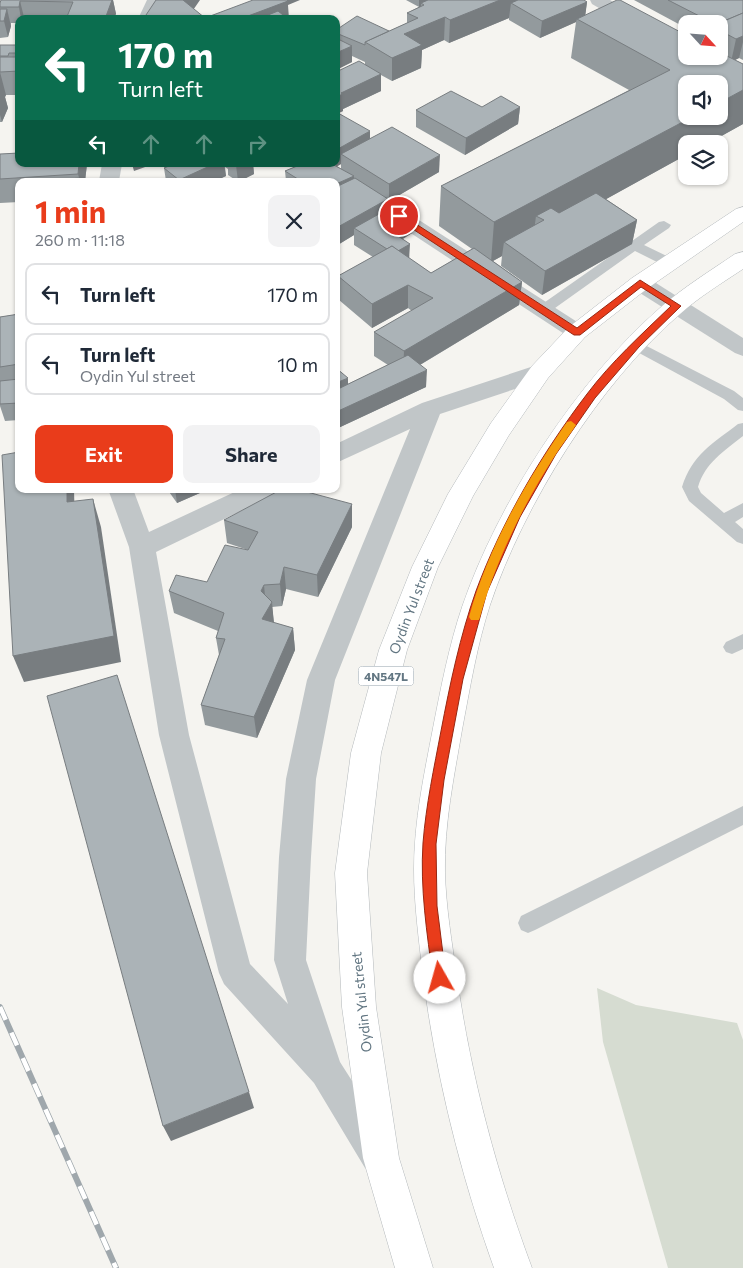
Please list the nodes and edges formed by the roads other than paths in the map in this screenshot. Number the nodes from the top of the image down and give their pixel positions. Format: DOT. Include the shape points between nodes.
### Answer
graph roads {
  1 [pos="155,0"];
  2 [pos="598,0"];
  3 [pos="149,15"];
  4 [pos="678,45"];
  5 [pos="324,167"];
  6 [pos="743,212"];
  7 [pos="664,225"];
  8 [pos="635,246"];
  9 [pos="743,259"];
  10 [pos="670,263"];
  11 [pos="640,283"];
  12 [pos="676,306"];
  13 [pos="543,310"];
  14 [pos="577,332"];
  15 [pos="635,345"];
  16 [pos="742,347"];
  17 [pos="540,372"];
  18 [pos="743,406"];
  19 [pos="430,409"];
  20 [pos="743,428"];
  21 [pos="340,452"];
  22 [pos="122,493"];
  23 [pos="255,493"];
  24 [pos="743,509"];
  25 [pos="723,521"];
  26 [pos="743,538"];
  27 [pos="142,547"];
  28 [pos="743,815"];
  29 [pos="528,923"];
  30 [pos="326,1071"];
  31 [pos="380,1158"];
  32 [pos="414,1268"];
  33 [pos="513,1268"];
  1 -- 3 [label="street"];
  2 -- 4 [label="street"];
  5 -- 13 [label="street"];
  6 -- 10 [label="main road, Oydin Yul street / 4N547L"];
  7 -- 8 [label="lane"];
  8 -- 10 [label="lane"];
  8 -- 13 [label="lane"];
  9 -- 12 [label="main road"];
  10 -- 11 [label="main road, Oydin Yul street / 4N547L"];
  11 -- 12 [label="street"];
  11 -- 14 [label="main road, Oydin Yul street / 4N547L"];
  12 -- 15 [label="main road"];
  12 -- 16 [label="street"];
  13 -- 14 [label="street"];
  14 -- 17 [label="main road, Oydin Yul street / 4N547L"];
  15 -- 18 [label="lane" via="729,395"];
  15 -- 33 [label="main road" via="591,395 552,452 515,516 482,592 457,679 438,780 430,844 431,906 442,996 465,1112"];
  17 -- 19 [label="street"];
  17 -- 31 [label="main road, Oydin Yul street / 4N547L" via="461,494 425,567 393,650 366,753 351,873 359,1007"];
  19 -- 21 [label="street"];
  19 -- 30 [label="street" via="321,680 301,779 290,960"];
  20 -- 25 [label="lane" via="695,471 690,487 695,497"];
  22 -- 27 [label="street"];
  23 -- 27 [label="street"];
  24 -- 25 [label="lane"];
  25 -- 26 [label="lane"];
  27 -- 30 [label="street" via="174,735 236,973"];
  28 -- 29 [label="lane"];
  30 -- 31 [label="street"];
  31 -- 32 [label="main road, Oydin Yul street / 4N547L"];
}
